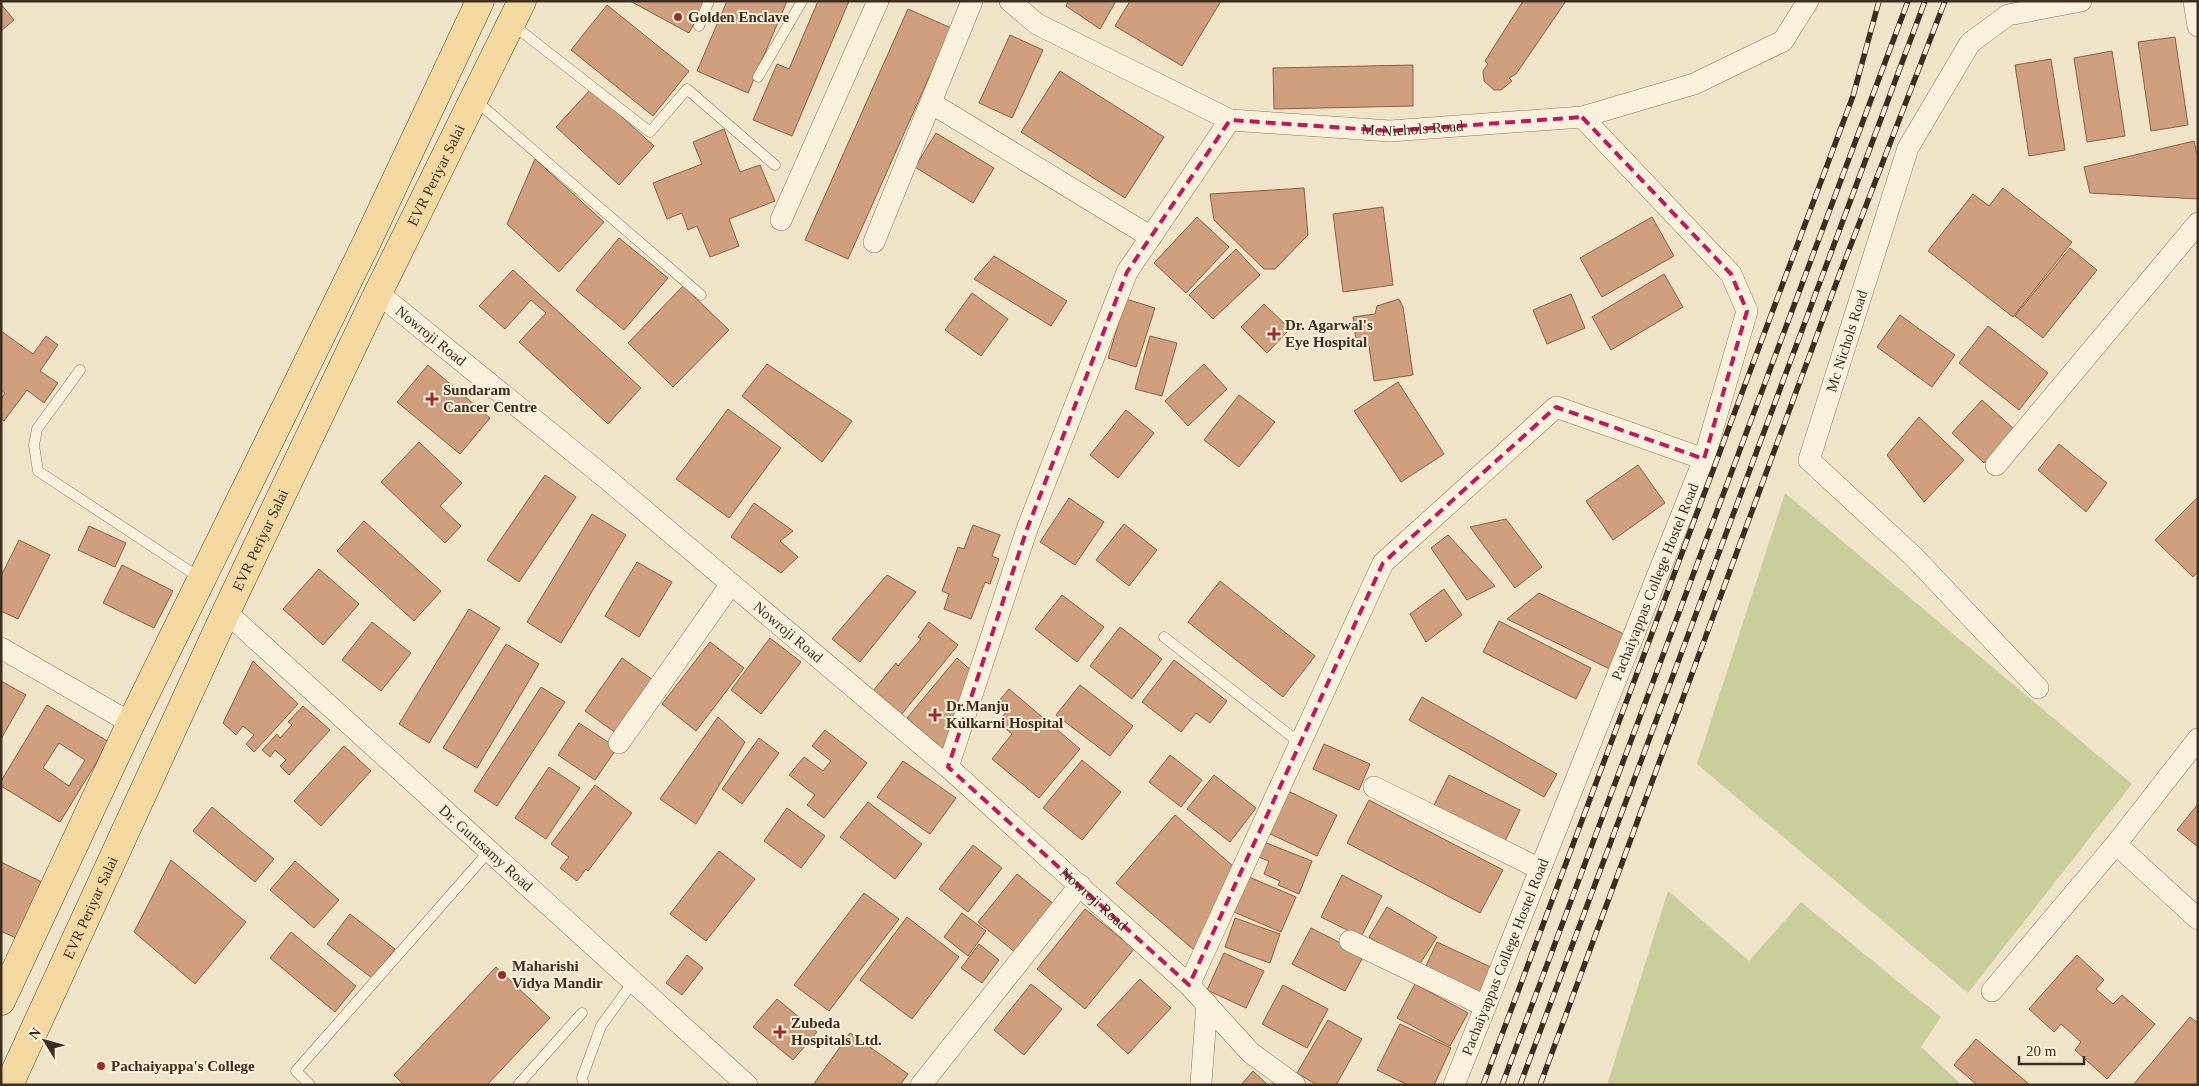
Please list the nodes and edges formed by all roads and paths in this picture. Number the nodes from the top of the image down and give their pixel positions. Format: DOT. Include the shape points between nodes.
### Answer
graph roads {
  1 [pos="480,1"];
  2 [pos="709,1"];
  3 [pos="802,1"];
  4 [pos="878,1"];
  5 [pos="972,1"];
  6 [pos="1010,1"];
  7 [pos="1808,1"];
  8 [pos="2081,1"];
  9 [pos="2194,1"];
  10 [pos="517,12"];
  11 [pos="698,26"];
  12 [pos="2198,26"];
  13 [pos="758,77"];
  14 [pos="473,98"];
  15 [pos="931,103"];
  16 [pos="1582,117"];
  17 [pos="1230,120"];
  18 [pos="775,165"];
  19 [pos="782,220"];
  20 [pos="2198,223"];
  21 [pos="1151,237"];
  22 [pos="874,242"];
  23 [pos="378,293"];
  24 [pos="701,295"];
  25 [pos="80,370"];
  26 [pos="1704,459"];
  27 [pos="1996,465"];
  28 [pos="201,579"];
  29 [pos="731,584"];
  30 [pos="226,612"];
  31 [pos="1164,637"];
  32 [pos="1,648"];
  33 [pos="2038,688"];
  34 [pos="131,722"];
  35 [pos="2198,739"];
  36 [pos="1300,742"];
  37 [pos="619,743"];
  38 [pos="948,767"];
  39 [pos="1374,788"];
  40 [pos="2116,844"];
  41 [pos="490,850"];
  42 [pos="1540,869"];
  43 [pos="1080,885"];
  44 [pos="2198,919"];
  45 [pos="1350,941"];
  46 [pos="8,970"];
  47 [pos="633,982"];
  48 [pos="1189,985"];
  49 [pos="1992,991"];
  50 [pos="1,1001"];
  51 [pos="1207,1004"];
  52 [pos="1485,1006"];
  53 [pos="582,1013"];
  54 [pos="1201,1083"];
  55 [pos="9,1085"];
  56 [pos="310,1085"];
  57 [pos="518,1085"];
  58 [pos="584,1085"];
  59 [pos="747,1085"];
  60 [pos="921,1085"];
  61 [pos="1295,1085"];
  62 [pos="1454,1085"];
  1 -- 28 [label="main road" via="366,244"];
  2 -- 11 [label="lane"];
  3 -- 13 [label="lane"];
  4 -- 19 [label="street"];
  5 -- 15 [label="street"];
  6 -- 17 [label="street, McNichols Road" via="1038,24"];
  7 -- 16 [label="street, McNichols Road" via="1783,40 1694,84"];
  8 -- 33 [label="street, Mc Nichols Road" via="2008,15 1970,43 1908,148 1809,460 1913,556"];
  9 -- 12 [label="street"];
  10 -- 14 [label="main road, EVR Periyar Salai"];
  10 -- 18 [label="lane" via="650,132 687,89"];
  14 -- 23 [label="main road, EVR Periyar Salai"];
  14 -- 24 [label="lane"];
  15 -- 21 [label="street"];
  15 -- 22 [label="street"];
  16 -- 17 [label="street, McNichols Road" via="1390,131"];
  16 -- 26 [label="street, Pachaiyappas College Hostel Road" via="1732,274 1747,311"];
  17 -- 21 [label="street"];
  20 -- 27 [label="street"];
  21 -- 38 [label="street" via="1127,272 1027,529"];
  23 -- 29 [label="street, Nowroji Road"];
  23 -- 30 [label="main road, EVR Periyar Salai"];
  25 -- 28 [label="lane" via="37,429 34,445 38,471"];
  26 -- 36 [label="street" via="1556,407 1383,563"];
  26 -- 42 [label="street, Pachaiyappas College Hostel Road"];
  28 -- 34 [label="main road"];
  29 -- 37 [label="street"];
  29 -- 38 [label="street, Nowroji Road"];
  30 -- 41 [label="street, Dr. Gurusamy Road"];
  30 -- 55 [label="main road, EVR Periyar Salai"];
  31 -- 36 [label="lane"];
  32 -- 34 [label="street"];
  34 -- 46 [label="main road"];
  35 -- 40 [label="street"];
  36 -- 48 [label="street"];
  38 -- 43 [label="street, Nowroji Road"];
  39 -- 42 [label="street"];
  40 -- 44 [label="street"];
  40 -- 49 [label="street"];
  41 -- 47 [label="street, Dr. Gurusamy Road"];
  41 -- 56 [label="lane" via="296,1071"];
  42 -- 52 [label="street, Pachaiyappas College Hostel Road"];
  43 -- 48 [label="street, Nowroji Road"];
  43 -- 60 [label="street"];
  45 -- 52 [label="street"];
  46 -- 50 [label="main road"];
  47 -- 58 [label="lane" via="601,1026 582,1078"];
  47 -- 59 [label="street, Dr. Gurusamy Road"];
  48 -- 51 [label="street, Nowroji Road"];
  51 -- 54 [label="street"];
  51 -- 61 [label="street, Nowroji Road" via="1251,1052"];
  52 -- 62 [label="street, Pachaiyappas College Hostel Road"];
  53 -- 57 [label="lane"];
}
